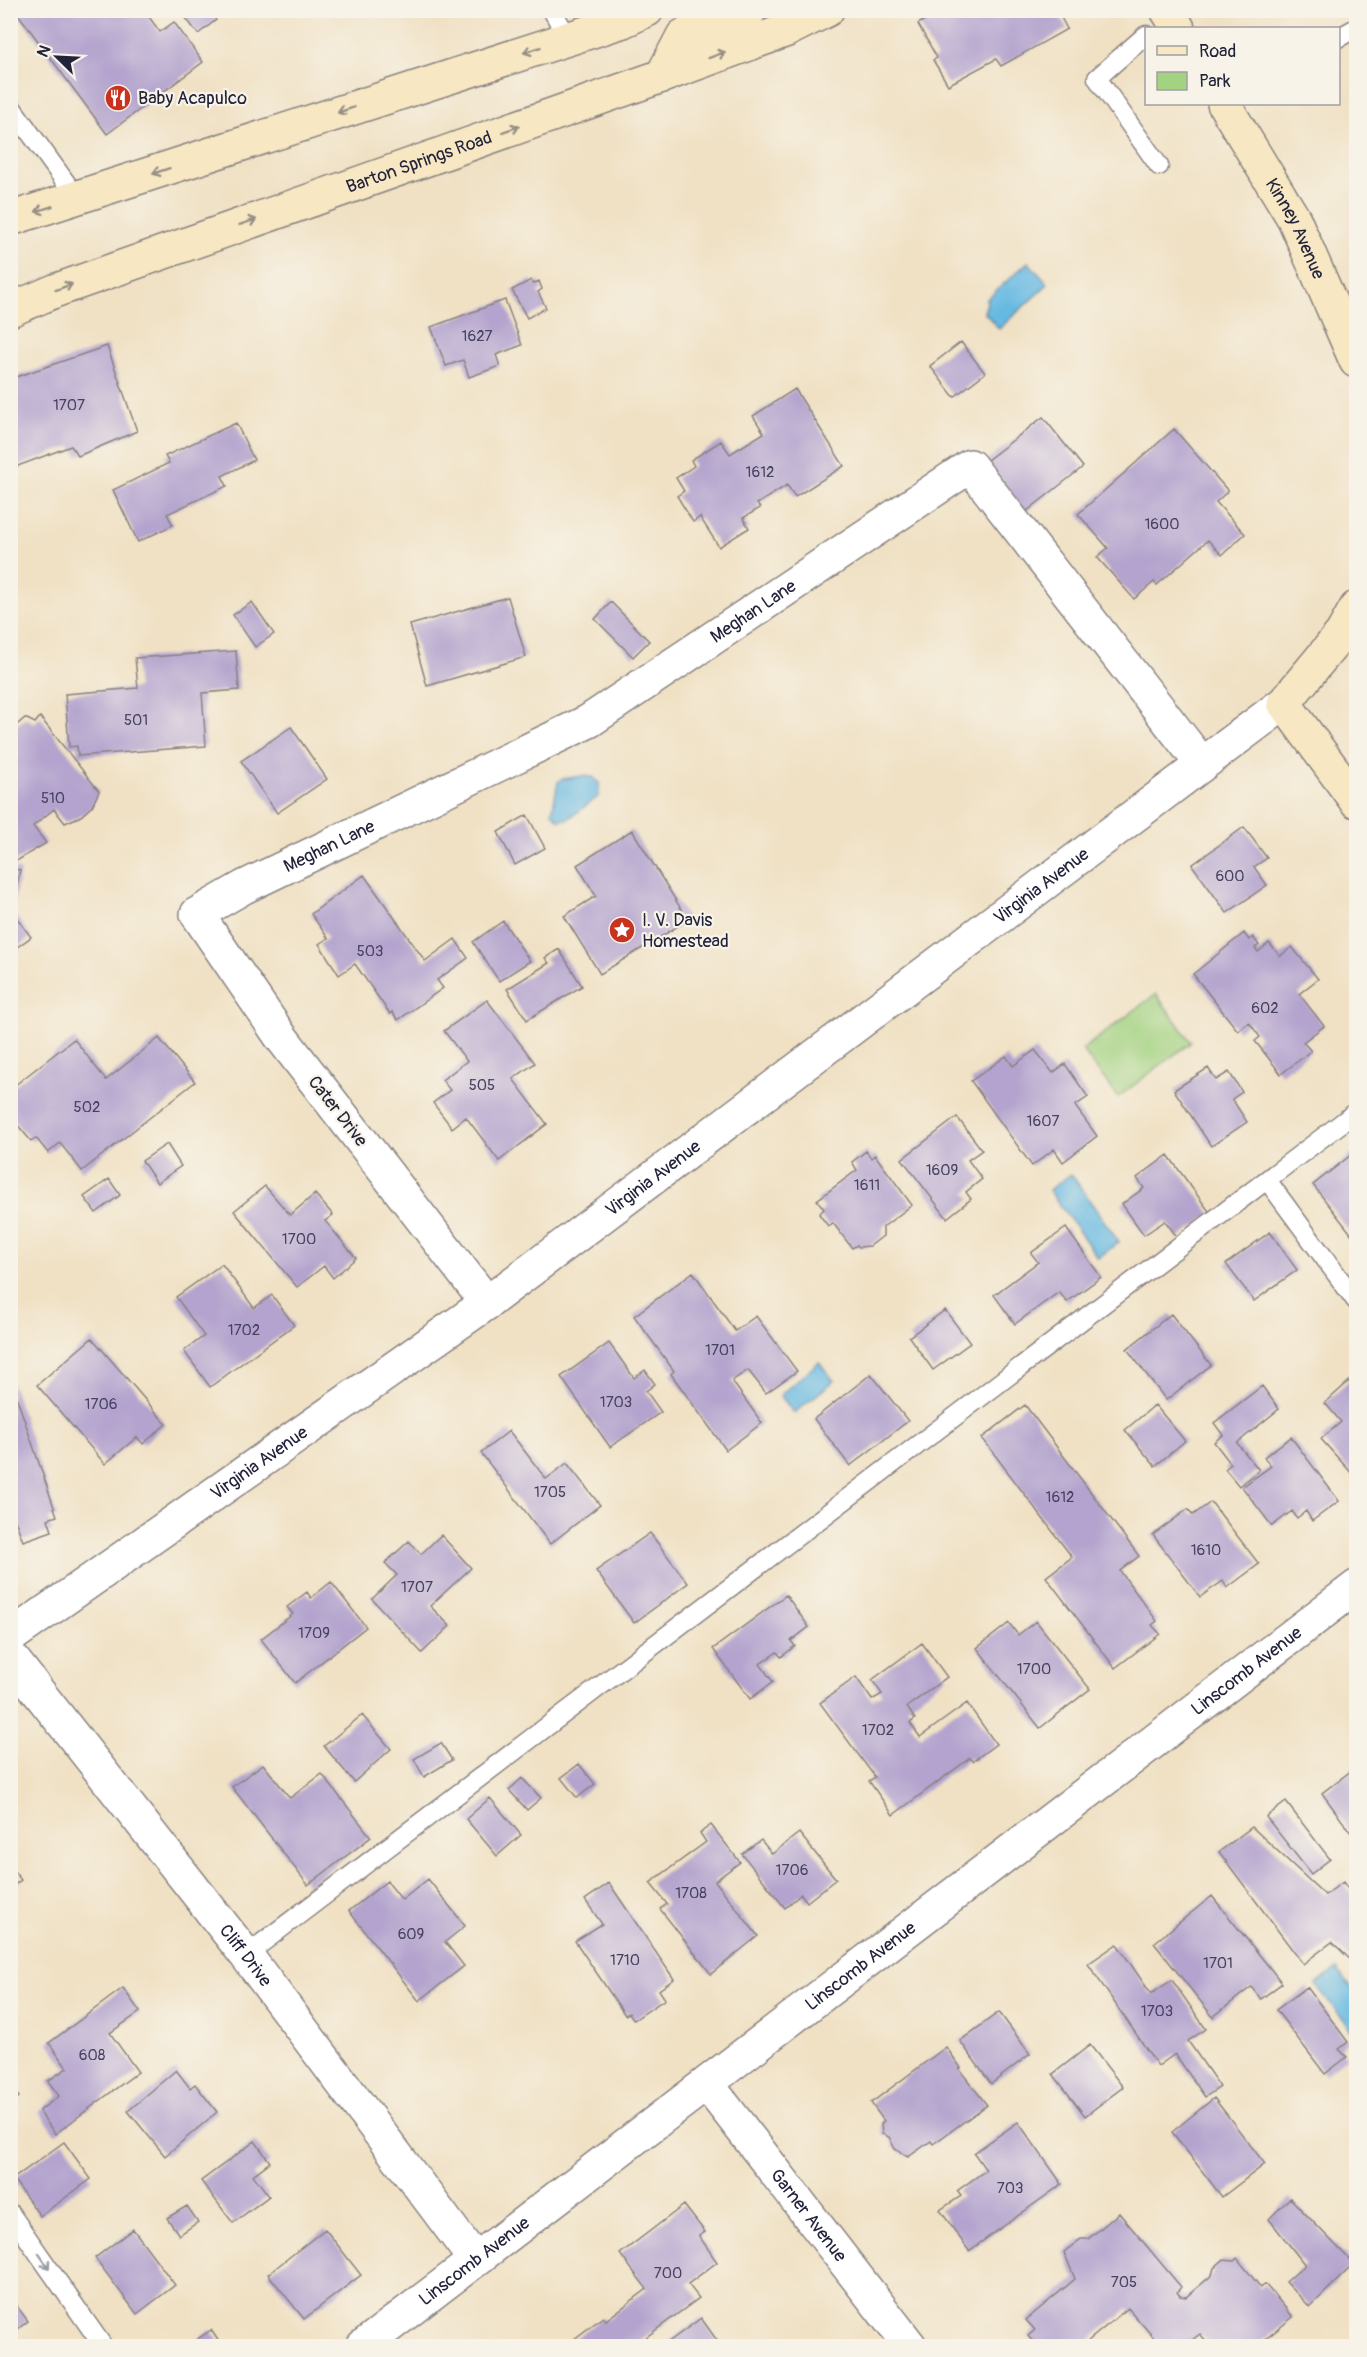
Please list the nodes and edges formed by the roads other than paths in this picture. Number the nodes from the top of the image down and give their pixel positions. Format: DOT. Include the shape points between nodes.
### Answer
graph roads {
  1 [pos="552,10"];
  2 [pos="646,10"];
  3 [pos="750,10"];
  4 [pos="827,10"];
  5 [pos="1356,28"];
  6 [pos="1340,37"];
  7 [pos="568,38"];
  8 [pos="1145,38"];
  9 [pos="662,76"];
  10 [pos="10,105"];
  11 [pos="1225,105"];
  12 [pos="1159,166"];
  13 [pos="77,198"];
  14 [pos="10,219"];
  15 [pos="10,310"];
  16 [pos="1356,361"];
  17 [pos="1356,608"];
  18 [pos="1284,703"];
  19 [pos="1201,763"];
  20 [pos="1356,801"];
  21 [pos="197,914"];
  22 [pos="1356,1112"];
  23 [pos="1267,1180"];
  24 [pos="1356,1301"];
  25 [pos="487,1303"];
  26 [pos="1356,1587"];
  27 [pos="10,1637"];
  28 [pos="10,1656"];
  29 [pos="246,1955"];
  30 [pos="707,2084"];
  31 [pos="10,2213"];
  32 [pos="476,2260"];
  33 [pos="103,2346"];
  34 [pos="363,2346"];
  35 [pos="910,2346"];
  1 -- 7 [label="lane"];
  2 -- 7 [label="main road"];
  3 -- 9 [label="main road" via="683,36"];
  9 -- 4 [label="main road, Barton Springs Road, one-way" via="787,30"];
  5 -- 6 [label="lane"];
  7 -- 13 [label="main road, one-way"];
  8 -- 12 [label="lane" via="1097,78"];
  15 -- 9 [label="main road, Barton Springs Road, one-way"];
  10 -- 13 [label="lane"];
  11 -- 16 [label="main road, Kinney Avenue" via="1294,219"];
  13 -- 14 [label="main road, one-way"];
  17 -- 18 [label="main road" via="1342,633"];
  18 -- 19 [label="street, Virginia Avenue"];
  18 -- 20 [label="main road"];
  19 -- 21 [label="street, Meghan Lane" via="970,466 589,721 244,887"];
  19 -- 25 [label="street, Virginia Avenue"];
  21 -- 25 [label="street, Cater Drive" via="281,1037"];
  22 -- 23 [label="lane"];
  23 -- 24 [label="lane"];
  23 -- 29 [label="lane"];
  25 -- 27 [label="street, Virginia Avenue"];
  26 -- 30 [label="street, Linscomb Avenue"];
  28 -- 29 [label="street, Cliff Drive"];
  29 -- 32 [label="street, Cliff Drive"];
  30 -- 32 [label="street, Linscomb Avenue"];
  30 -- 35 [label="street, Garner Avenue"];
  31 -- 33 [label="lane, one-way"];
  32 -- 34 [label="street, Linscomb Avenue"];
}
